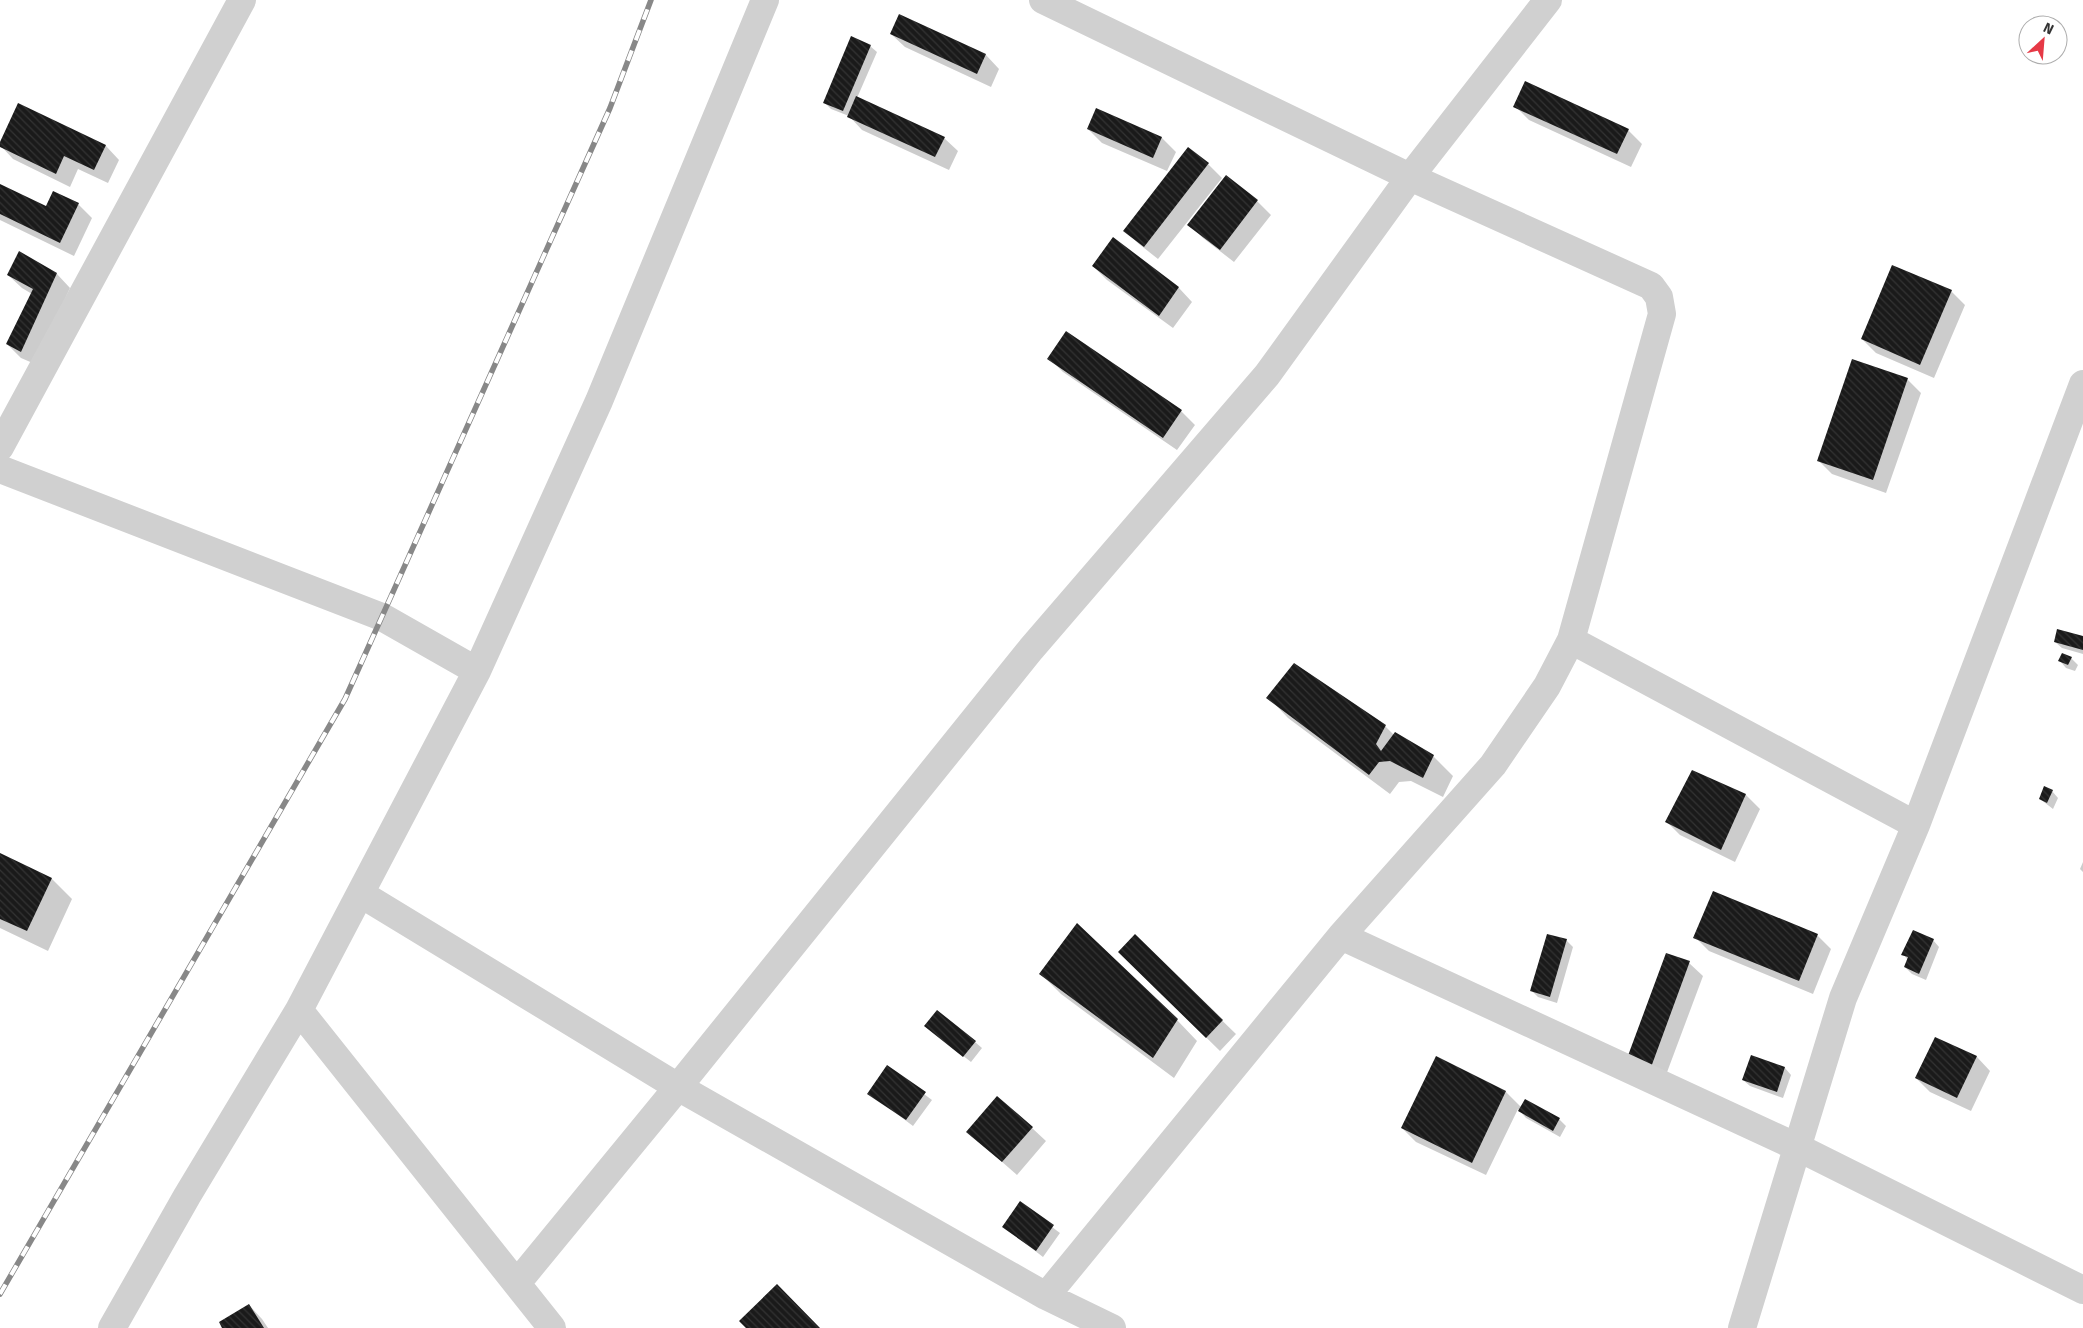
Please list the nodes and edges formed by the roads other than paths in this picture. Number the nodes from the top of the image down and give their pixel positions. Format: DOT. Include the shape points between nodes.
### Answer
graph roads {
  1 [pos="242,0"];
  2 [pos="765,0"];
  3 [pos="1043,0"];
  4 [pos="1548,0"];
  5 [pos="1410,177"];
  6 [pos="2083,384"];
  7 [pos="0,447"];
  8 [pos="0,469"];
  9 [pos="1571,640"];
  10 [pos="477,671"];
  11 [pos="1916,826"];
  12 [pos="361,894"];
  13 [pos="1341,936"];
  14 [pos="299,1010"];
  15 [pos="678,1087"];
  16 [pos="1797,1147"];
  17 [pos="517,1283"];
  18 [pos="2083,1290"];
  19 [pos="1046,1296"];
  20 [pos="112,1328"];
  21 [pos="552,1328"];
  22 [pos="1112,1328"];
  23 [pos="1742,1328"];
  1 -- 7 [label="street"];
  2 -- 10 [label="street" via="599,400"];
  3 -- 5 [label="street"];
  4 -- 5 [label="street"];
  5 -- 9 [label="street" via="1650,286 1659,297 1662,314"];
  5 -- 15 [label="street" via="1267,375 1032,649"];
  6 -- 11 [label="street"];
  8 -- 10 [label="street" via="382,617"];
  9 -- 11 [label="street"];
  9 -- 13 [label="street" via="1548,686 1493,765"];
  10 -- 12 [label="street"];
  11 -- 16 [label="street" via="1843,998"];
  12 -- 14 [label="street"];
  12 -- 15 [label="street"];
  13 -- 16 [label="street"];
  13 -- 19 [label="street"];
  14 -- 17 [label="street"];
  14 -- 20 [label="street"];
  15 -- 17 [label="street"];
  15 -- 19 [label="street"];
  16 -- 18 [label="street"];
  16 -- 23 [label="street"];
  17 -- 21 [label="street"];
  19 -- 22 [label="street"];
}
